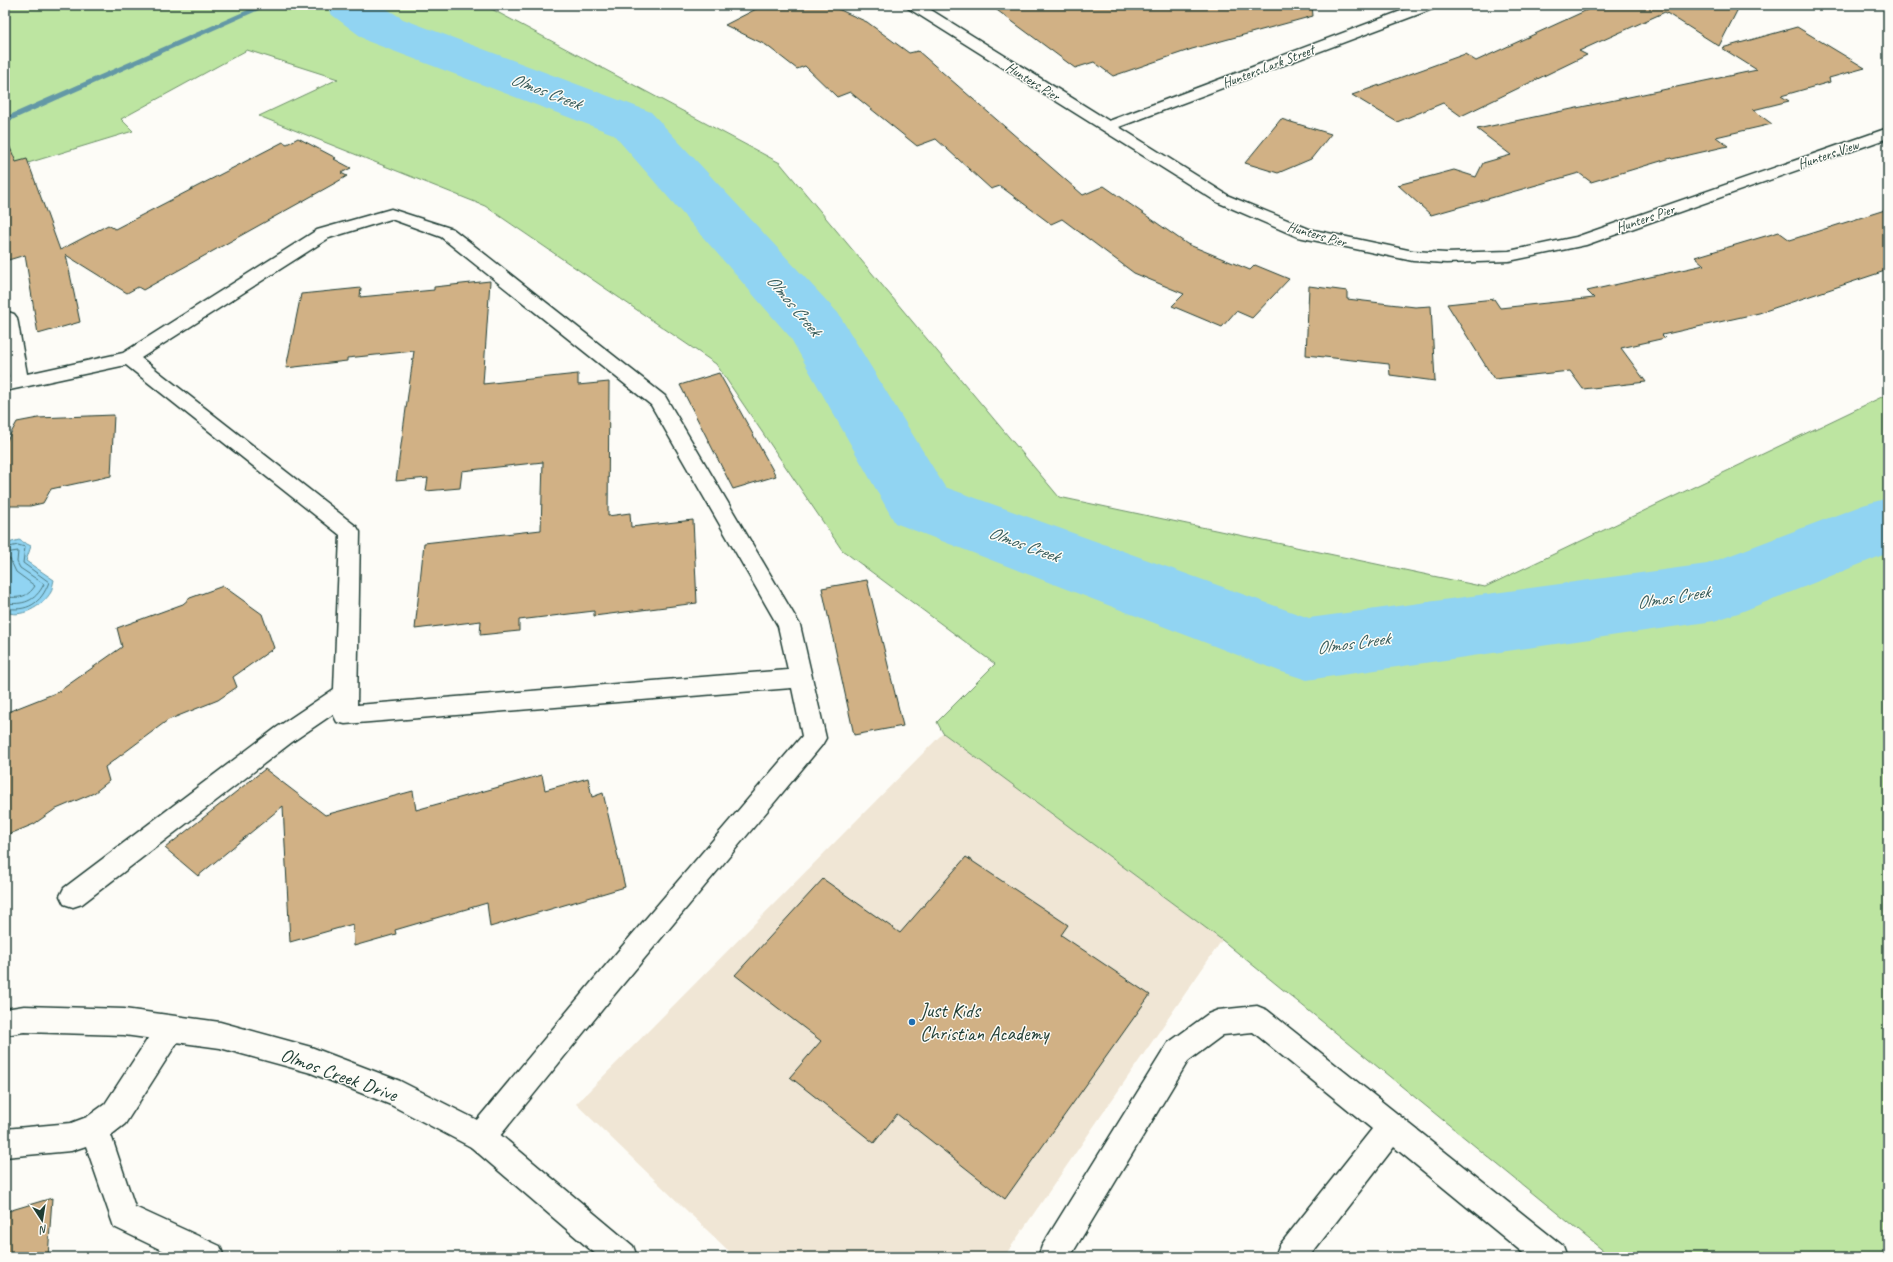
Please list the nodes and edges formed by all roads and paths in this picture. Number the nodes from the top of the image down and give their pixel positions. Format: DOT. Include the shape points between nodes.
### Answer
graph roads {
  1 [pos="912,5"];
  2 [pos="1430,5"];
  3 [pos="1106,127"];
  4 [pos="1888,133"];
  5 [pos="1768,176"];
  6 [pos="5,317"];
  7 [pos="129,358"];
  8 [pos="12,384"];
  9 [pos="800,678"];
  10 [pos="345,694"];
  11 [pos="73,896"];
  12 [pos="5,1022"];
  13 [pos="170,1029"];
  14 [pos="1391,1128"];
  15 [pos="94,1129"];
  16 [pos="480,1137"];
  17 [pos="5,1143"];
  18 [pos="209,1257"];
  19 [pos="622,1257"];
  20 [pos="1053,1257"];
  21 [pos="1290,1257"];
  22 [pos="1552,1257"];
  1 -- 3 [label="street, Hunters Pier"];
  2 -- 3 [label="street, Hunters Lark Street"];
  3 -- 5 [label="street, Hunters Pier" via="1224,199 1296,230 1413,256 1509,256 1580,241"];
  4 -- 5 [label="street, Hunters View"];
  6 -- 8 [label="street" via="8,318"];
  7 -- 8 [label="street"];
  7 -- 9 [label="street" via="323,234 391,214 447,233 658,401 789,625"];
  7 -- 10 [label="street" via="350,532"];
  9 -- 10 [label="street" via="345,715"];
  9 -- 16 [label="street" via="814,738 608,980"];
  10 -- 11 [label="street" via="284,735"];
  12 -- 13 [label="street, Olmos Creek Drive" via="24,1019 124,1022"];
  13 -- 15 [label="street" via="115,1114"];
  13 -- 16 [label="street, Olmos Creek Drive" via="220,1036 312,1060 400,1095"];
  14 -- 20 [label="street" via="1257,1019 1218,1023 1178,1052"];
  14 -- 21 [label="street"];
  14 -- 22 [label="street"];
  15 -- 17 [label="street" via="71,1137"];
  15 -- 18 [label="street" via="124,1217"];
  16 -- 19 [label="street, Olmos Creek Drive"];
}
